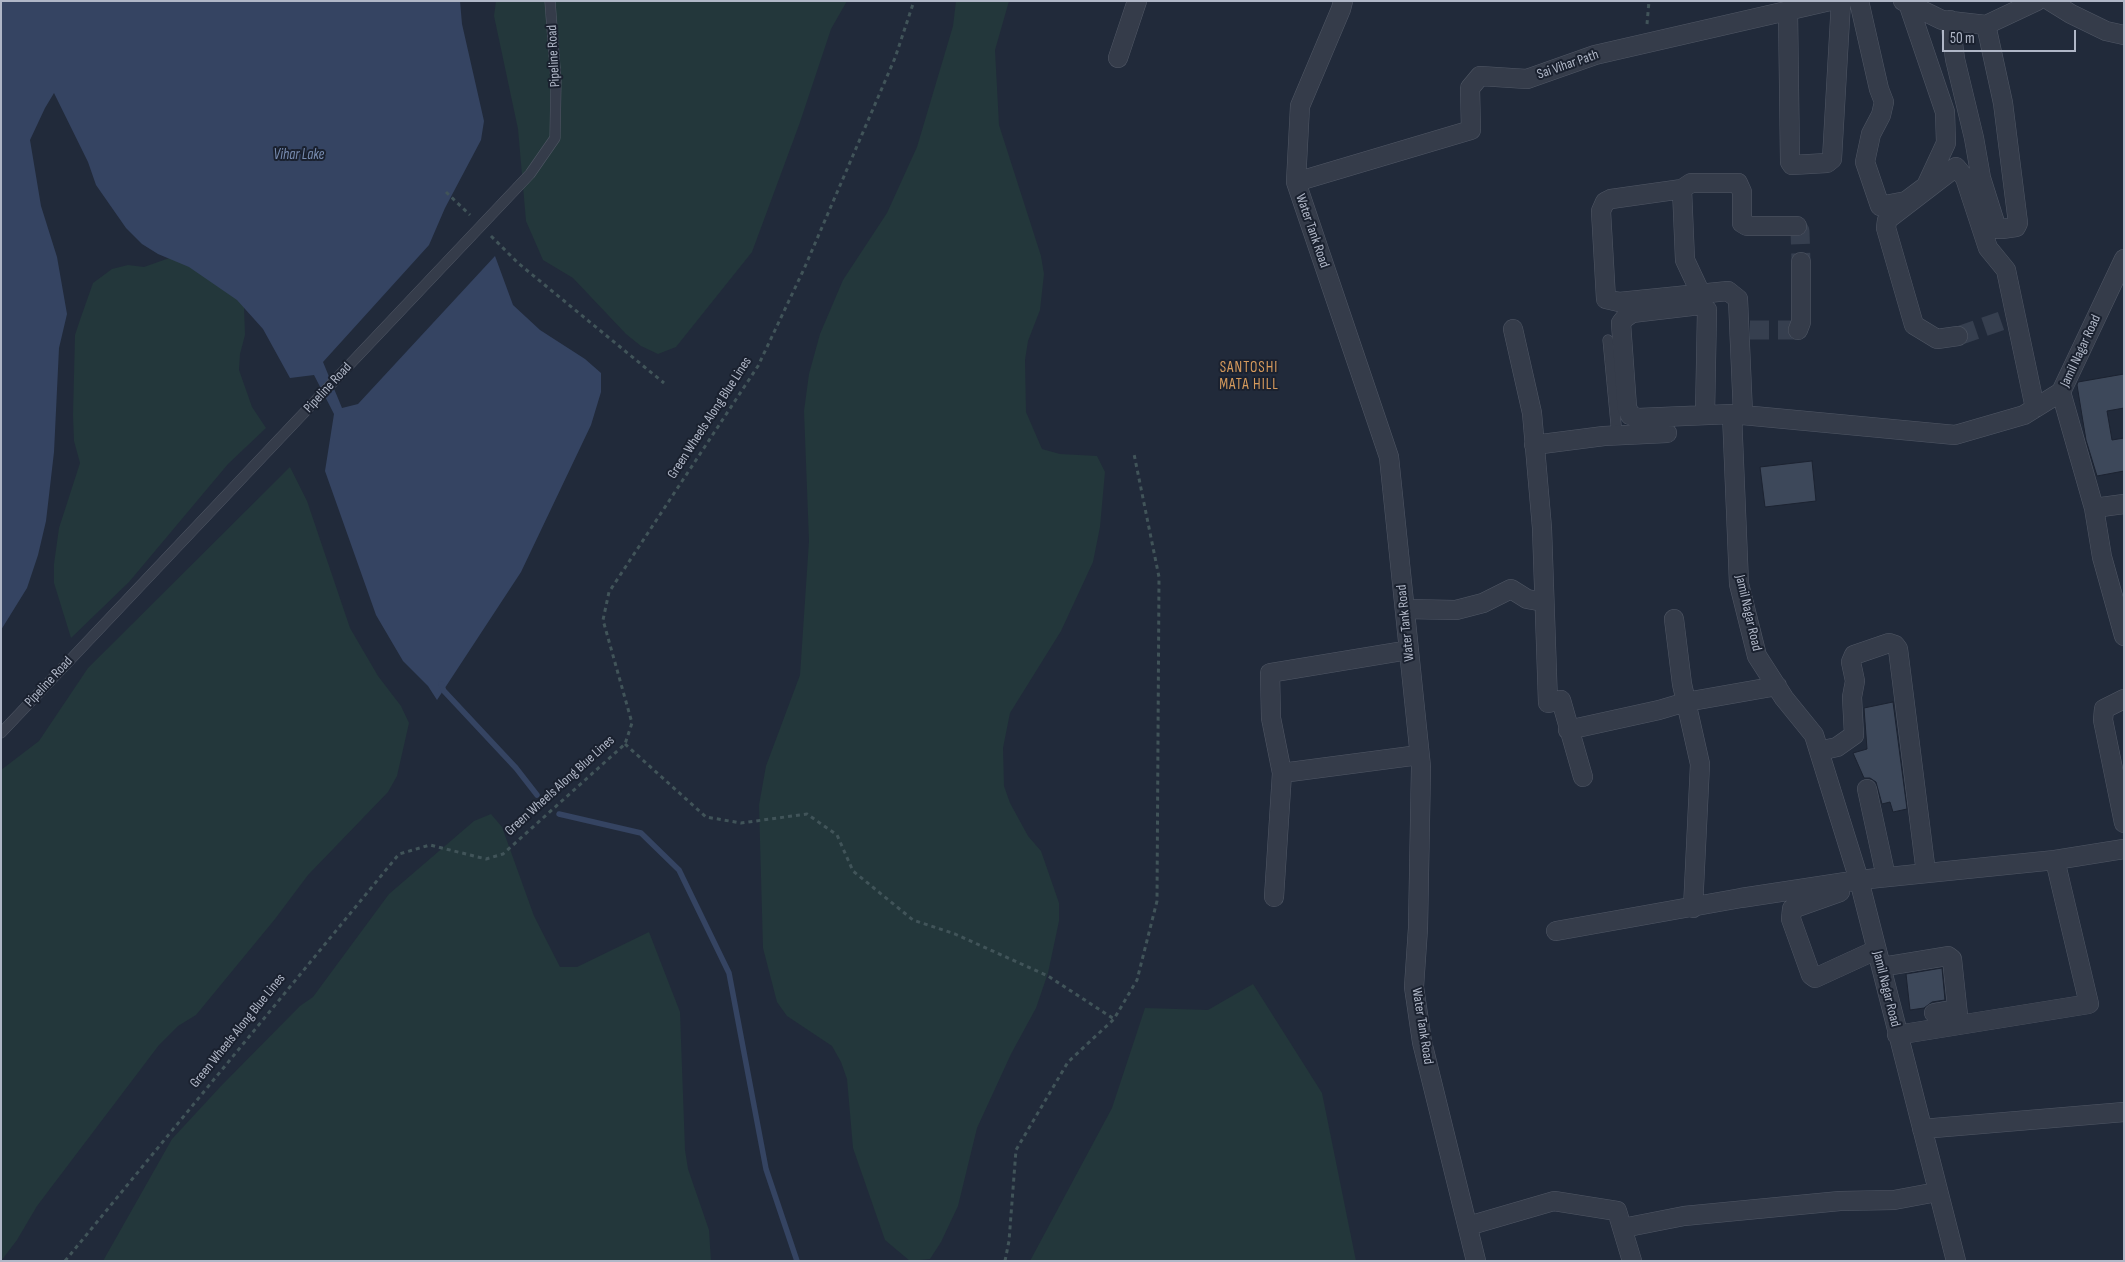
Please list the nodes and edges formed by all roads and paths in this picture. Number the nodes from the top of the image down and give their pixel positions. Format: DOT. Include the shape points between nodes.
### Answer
graph roads {
  1 [pos="550,1"];
  2 [pos="914,1"];
  3 [pos="1137,1"];
  4 [pos="1343,1"];
  5 [pos="1648,1"];
  6 [pos="1830,1"];
  7 [pos="1841,1"];
  8 [pos="1859,1"];
  9 [pos="2037,1"];
  10 [pos="2054,3"];
  11 [pos="1916,5"];
  12 [pos="1788,10"];
  13 [pos="1950,20"];
  14 [pos="1986,25"];
  15 [pos="2124,35"];
  16 [pos="1648,43"];
  17 [pos="1118,58"];
  18 [pos="1296,182"];
  19 [pos="1682,189"];
  20 [pos="446,192"];
  21 [pos="470,215"];
  22 [pos="1797,226"];
  23 [pos="491,236"];
  24 [pos="2124,259"];
  25 [pos="1801,262"];
  26 [pos="1700,292"];
  27 [pos="1513,329"];
  28 [pos="1798,330"];
  29 [pos="1958,336"];
  30 [pos="1608,340"];
  31 [pos="664,383"];
  32 [pos="2061,392"];
  33 [pos="2035,408"];
  34 [pos="1738,414"];
  35 [pos="1705,415"];
  36 [pos="1667,433"];
  37 [pos="1616,435"];
  38 [pos="1534,445"];
  39 [pos="1134,454"];
  40 [pos="2124,504"];
  41 [pos="2094,508"];
  42 [pos="1544,602"];
  43 [pos="1405,609"];
  44 [pos="1674,619"];
  45 [pos="2124,636"];
  46 [pos="1409,650"];
  47 [pos="1906,656"];
  48 [pos="1777,686"];
  49 [pos="2124,699"];
  50 [pos="1686,702"];
  51 [pos="1568,730"];
  52 [pos="1,733"];
  53 [pos="625,744"];
  54 [pos="1818,751"];
  55 [pos="1419,755"];
  56 [pos="1282,772"];
  57 [pos="1583,777"];
  58 [pos="1867,789"];
  59 [pos="2123,818"];
  60 [pos="2124,849"];
  61 [pos="2055,860"];
  62 [pos="1931,872"];
  63 [pos="1886,877"];
  64 [pos="1860,882"];
  65 [pos="1274,897"];
  66 [pos="1694,908"];
  67 [pos="1556,931"];
  68 [pos="1879,959"];
  69 [pos="1934,1013"];
  70 [pos="1958,1017"];
  71 [pos="1114,1019"];
  72 [pos="1897,1035"];
  73 [pos="2124,1112"];
  74 [pos="1922,1129"];
  75 [pos="1937,1192"];
  76 [pos="1468,1226"];
  77 [pos="1623,1228"];
  78 [pos="65,1261"];
  79 [pos="1004,1261"];
  80 [pos="1476,1261"];
  81 [pos="1632,1261"];
  82 [pos="1956,1261"];
  1 -- 52 [label="lane, Pipeline Road" via="556,80 555,138 530,174"];
  2 -- 53 [label="path, Green Wheels Along Blue Lines" via="895,58 804,269 758,366 609,592 603,620 632,723"];
  3 -- 17 [label="street"];
  4 -- 18 [label="street, Water Tank Road" via="1300,106"];
  5 -- 16 [label="path"];
  6 -- 12 [label="street, Sai Vihar Path"];
  7 -- 12 [label="street" via="1832,159 1827,163 1792,165 1790,162"];
  8 -- 11 [label="street" via="1884,102 1882,115 1871,134 1865,162 1880,206 1906,200 1926,186 1946,143 1945,112"];
  9 -- 14 [label="street"];
  10 -- 15 [label="street" via="2106,30"];
  11 -- 13 [label="street" via="1942,20"];
  12 -- 16 [label="street, Sai Vihar Path"];
  13 -- 14 [label="street"];
  13 -- 14 [label="street" via="1980,178 1997,229 2002,230 2016,227 2018,223 2003,103"];
  16 -- 18 [label="street, Sai Vihar Path" via="1595,55 1527,79 1480,76 1470,88 1471,130"];
  18 -- 43 [label="street, Water Tank Road" via="1389,457"];
  19 -- 22 [label="street" via="1691,183 1738,182 1742,192 1742,223 1747,226"];
  19 -- 26 [label="street" via="1685,260"];
  19 -- 26 [label="street" via="1605,202 1601,211 1606,299 1618,302"];
  20 -- 21 [label="path"];
  23 -- 31 [label="path" via="518,263"];
  24 -- 32 [label="street, Jamil Nagar Road"];
  25 -- 28 [label="street"];
  26 -- 34 [label="street" via="1728,290 1738,299 1745,330"];
  27 -- 38 [label="street" via="1532,413"];
  29 -- 33 [label="street" via="1937,339 1914,325 1886,228 1887,220 1956,168 1965,178 1988,248 2006,270 2008,318"];
  30 -- 37 [label="lane"];
  32 -- 33 [label="street, Jamil Nagar Road"];
  32 -- 41 [label="street"];
  33 -- 34 [label="street, Jamil Nagar Road" via="2024,415 1955,435"];
  34 -- 35 [label="street"];
  34 -- 48 [label="street, Jamil Nagar Road" via="1739,584 1757,656"];
  35 -- 35 [label="street" via="1638,418 1630,415 1621,323 1625,318 1632,313 1700,305 1707,310"];
  36 -- 37 [label="street"];
  37 -- 38 [label="street"];
  38 -- 42 [label="street" via="1542,528"];
  39 -- 71 [label="path" via="1159,577 1158,901 1137,980"];
  40 -- 41 [label="street"];
  41 -- 45 [label="street" via="2102,556"];
  42 -- 43 [label="street" via="1527,598 1511,589 1483,603 1456,610"];
  42 -- 51 [label="street" via="1548,703 1561,700"];
  43 -- 46 [label="street, Water Tank Road"];
  44 -- 50 [label="street"];
  46 -- 55 [label="street, Water Tank Road"];
  46 -- 56 [label="street" via="1270,672 1271,718"];
  47 -- 62 [label="street"];
  48 -- 50 [label="street"];
  48 -- 54 [label="street, Jamil Nagar Road" via="1814,736"];
  49 -- 59 [label="street" via="2104,709 2102,720"];
  50 -- 51 [label="street"];
  50 -- 66 [label="street" via="1700,764"];
  51 -- 57 [label="street"];
  53 -- 71 [label="path" via="706,817 741,822 807,814 837,835 853,871 913,920 955,934 1048,976"];
  53 -- 78 [label="path, Green Wheels Along Blue Lines" via="503,854 486,859 430,846 399,854"];
  54 -- 62 [label="street" via="1837,747 1854,735 1852,697 1856,681 1851,662 1854,655 1889,643 1895,646"];
  54 -- 64 [label="street, Jamil Nagar Road"];
  55 -- 56 [label="street"];
  55 -- 76 [label="street, Water Tank Road" via="1418,928 1414,987 1422,1042"];
  56 -- 65 [label="street"];
  58 -- 63 [label="street"];
  60 -- 61 [label="street"];
  61 -- 62 [label="street"];
  61 -- 70 [label="street" via="2089,1004"];
  62 -- 63 [label="street"];
  63 -- 64 [label="street"];
  64 -- 66 [label="street" via="1741,898"];
  64 -- 68 [label="street, Jamil Nagar Road"];
  64 -- 68 [label="street" via="1792,909 1791,919 1811,975 1815,978"];
  66 -- 67 [label="street"];
  68 -- 70 [label="street" via="1948,956 1952,959"];
  68 -- 72 [label="street, Jamil Nagar Road"];
  69 -- 70 [label="street"];
  70 -- 72 [label="street"];
  71 -- 79 [label="path" via="1068,1062 1016,1150 1009,1241"];
  72 -- 74 [label="street, Jamil Nagar Road"];
  73 -- 74 [label="street"];
  74 -- 75 [label="street, Jamil Nagar Road"];
  75 -- 77 [label="street" via="1894,1200 1840,1201 1684,1216"];
  75 -- 82 [label="street, Jamil Nagar Road"];
  76 -- 77 [label="street" via="1554,1201 1617,1211"];
  76 -- 80 [label="street, Water Tank Road"];
  77 -- 81 [label="street"];
}
